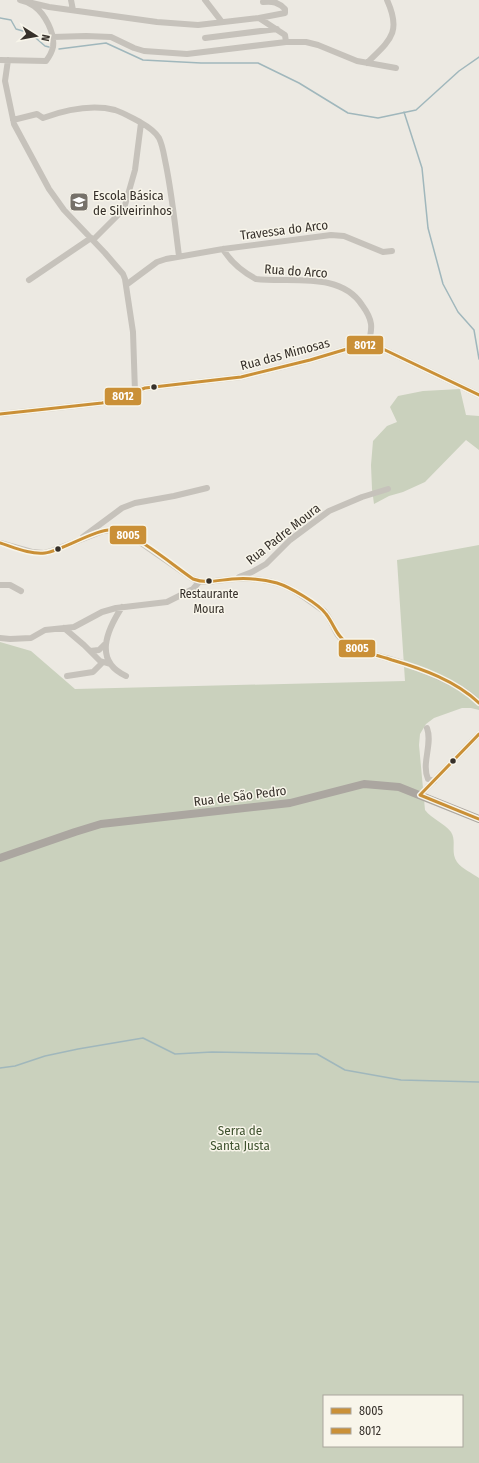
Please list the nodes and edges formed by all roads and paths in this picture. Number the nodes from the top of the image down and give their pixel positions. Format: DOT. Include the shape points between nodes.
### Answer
graph roads {
  1 [pos="20,0"];
  2 [pos="71,0"];
  3 [pos="205,0"];
  4 [pos="387,0"];
  5 [pos="28,2"];
  6 [pos="263,2"];
  7 [pos="73,10"];
  8 [pos="259,18"];
  9 [pos="222,22"];
  10 [pos="277,29"];
  11 [pos="52,36"];
  12 [pos="206,38"];
  13 [pos="286,42"];
  14 [pos="0,60"];
  15 [pos="8,60"];
  16 [pos="367,63"];
  17 [pos="396,68"];
  18 [pos="13,120"];
  19 [pos="141,123"];
  20 [pos="92,239"];
  21 [pos="223,249"];
  22 [pos="392,251"];
  23 [pos="179,256"];
  24 [pos="28,280"];
  25 [pos="126,285"];
  26 [pos="368,345"];
  27 [pos="135,392"];
  28 [pos="479,395"];
  29 [pos="0,414"];
  30 [pos="207,488"];
  31 [pos="388,489"];
  32 [pos="79,540"];
  33 [pos="0,543"];
  34 [pos="236,579"];
  35 [pos="199,582"];
  36 [pos="0,585"];
  37 [pos="21,591"];
  38 [pos="122,607"];
  39 [pos="64,628"];
  40 [pos="0,638"];
  41 [pos="105,644"];
  42 [pos="90,651"];
  43 [pos="102,663"];
  44 [pos="110,664"];
  45 [pos="67,676"];
  46 [pos="126,676"];
  47 [pos="479,703"];
  48 [pos="427,728"];
  49 [pos="479,734"];
  50 [pos="434,781"];
  51 [pos="423,796"];
  52 [pos="479,819"];
  53 [pos="0,858"];
  1 -- 5 [label="street"];
  2 -- 7 [label="street"];
  3 -- 9 [label="street"];
  4 -- 16 [label="street" via="394,21 392,35"];
  5 -- 7 [label="street"];
  5 -- 11 [label="street" via="43,15"];
  6 -- 8 [label="street" via="279,3 286,13"];
  7 -- 9 [label="street" via="158,22 198,25"];
  8 -- 9 [label="street"];
  8 -- 10 [label="street"];
  10 -- 12 [label="street"];
  10 -- 13 [label="street" via="285,35"];
  11 -- 13 [label="street" via="111,38 144,51 187,54"];
  11 -- 15 [label="street" via="53,48 46,61"];
  13 -- 16 [label="street" via="318,45"];
  14 -- 15 [label="street"];
  15 -- 18 [label="street" via="5,81"];
  16 -- 17 [label="street"];
  18 -- 19 [label="street" via="37,114 43,118 74,109 105,109 116,110"];
  18 -- 20 [label="street" via="50,190 64,210"];
  19 -- 20 [label="street" via="135,170 125,205"];
  19 -- 23 [label="street" via="154,132 161,145 172,195"];
  20 -- 24 [label="street"];
  20 -- 25 [label="street" via="123,274"];
  21 -- 22 [label="street, Travessa do Arco" via="331,235 344,236 384,252"];
  21 -- 23 [label="street"];
  21 -- 26 [label="street, Rua do Arco" via="227,256 256,279 312,281 332,284 347,290 360,302 369,316 372,326"];
  23 -- 25 [label="street" via="158,262"];
  25 -- 27 [label="street" via="133,332"];
  26 -- 27 [label="street, Rua das Mimosas" via="241,377 147,388"];
  26 -- 28 [label="street, Rua das Mimosas" via="385,350"];
  27 -- 29 [label="street, Rua das Mimosas" via="111,401"];
  30 -- 32 [label="street" via="122,508"];
  31 -- 34 [label="street, Rua Padre Moura" via="329,511 290,540 266,564"];
  32 -- 33 [label="street" via="44,553"];
  32 -- 35 [label="street" via="103,531 114,530 131,536"];
  34 -- 35 [label="street"];
  34 -- 47 [label="street" via="263,581 287,587 324,611 338,635 353,648 402,662 431,674 467,693"];
  35 -- 38 [label="street" via="193,589 167,602"];
  36 -- 37 [label="street" via="10,585"];
  38 -- 39 [label="street" via="102,612 74,627"];
  38 -- 41 [label="street" via="108,631"];
  39 -- 40 [label="street" via="45,630 31,638"];
  39 -- 42 [label="street"];
  41 -- 42 [label="street" via="99,650"];
  41 -- 44 [label="street"];
  42 -- 43 [label="street"];
  43 -- 44 [label="street"];
  43 -- 45 [label="street" via="93,672"];
  44 -- 46 [label="street"];
  48 -- 50 [label="street" via="430,735 427,778"];
  49 -- 50 [label="street"];
  50 -- 51 [label="street"];
  51 -- 52 [label="main road, Rua de São Pedro"];
  51 -- 53 [label="main road, Rua de São Pedro" via="399,787 364,784 290,803 101,824"];
}
